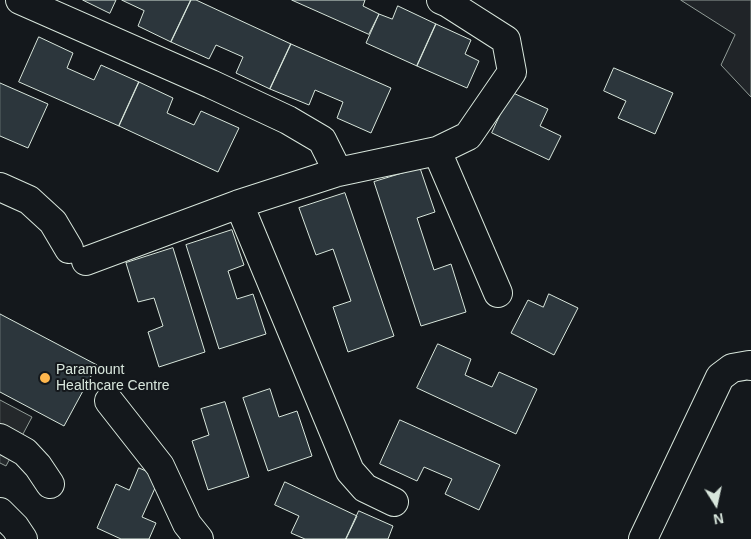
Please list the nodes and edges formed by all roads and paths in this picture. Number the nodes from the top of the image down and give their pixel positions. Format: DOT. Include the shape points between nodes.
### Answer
graph roads {
  1 [pos="20,0"];
  2 [pos="440,0"];
  3 [pos="437,151"];
  4 [pos="338,172"];
  5 [pos="0,187"];
  6 [pos="239,204"];
  7 [pos="498,293"];
  8 [pos="751,366"];
  9 [pos="110,401"];
  10 [pos="0,438"];
  11 [pos="50,484"];
  12 [pos="394,502"];
  13 [pos="0,512"];
  14 [pos="23,539"];
  15 [pos="199,539"];
  16 [pos="643,539"];
  1 -- 4 [label="street" via="288,120 322,140"];
  2 -- 3 [label="street" via="506,40 512,72 468,136"];
  3 -- 4 [label="street"];
  3 -- 7 [label="street"];
  4 -- 6 [label="street"];
  5 -- 6 [label="street" via="29,200 53,222 78,255"];
  6 -- 12 [label="street" via="350,471 364,488"];
  8 -- 16 [label="street" via="732,368 720,377"];
  9 -- 15 [label="street" via="160,466 187,524"];
  10 -- 11 [label="street" via="25,452"];
  13 -- 14 [label="street"];
}
